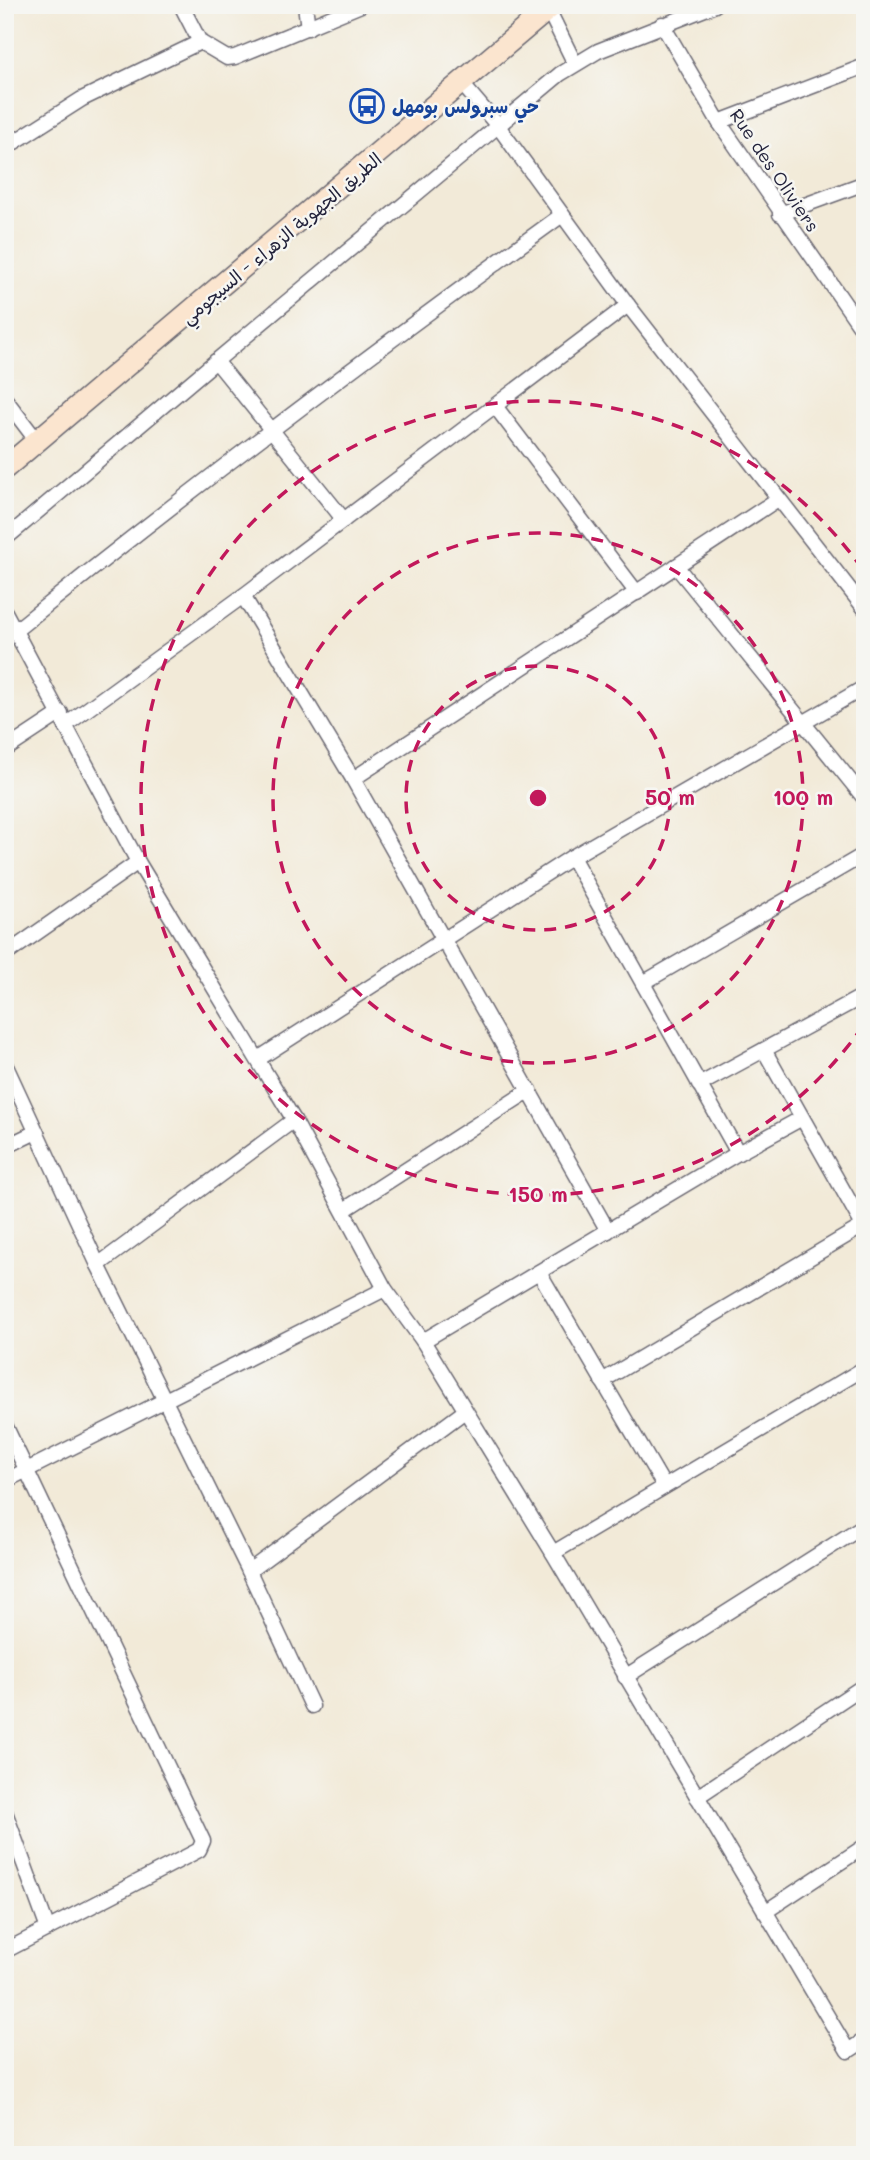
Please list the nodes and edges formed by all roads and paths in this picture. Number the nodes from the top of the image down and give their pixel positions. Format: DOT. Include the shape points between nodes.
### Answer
graph roads {
  1 [pos="181,5"];
  2 [pos="305,5"];
  3 [pos="361,5"];
  4 [pos="715,5"];
  5 [pos="551,7"];
  6 [pos="662,24"];
  7 [pos="308,28"];
  8 [pos="200,42"];
  9 [pos="575,64"];
  10 [pos="865,65"];
  11 [pos="463,85"];
  12 [pos="719,122"];
  13 [pos="498,126"];
  14 [pos="5,148"];
  15 [pos="865,183"];
  16 [pos="780,214"];
  17 [pos="562,215"];
  18 [pos="628,305"];
  19 [pos="860,316"];
  20 [pos="865,333"];
  21 [pos="216,360"];
  22 [pos="5,399"];
  23 [pos="495,406"];
  24 [pos="272,430"];
  25 [pos="37,441"];
  26 [pos="5,468"];
  27 [pos="778,499"];
  28 [pos="344,520"];
  29 [pos="5,539"];
  30 [pos="676,566"];
  31 [pos="637,593"];
  32 [pos="243,596"];
  33 [pos="865,609"];
  34 [pos="5,612"];
  35 [pos="16,630"];
  36 [pos="865,687"];
  37 [pos="64,719"];
  38 [pos="805,722"];
  39 [pos="5,750"];
  40 [pos="353,779"];
  41 [pos="865,799"];
  42 [pos="865,854"];
  43 [pos="572,857"];
  44 [pos="138,862"];
  45 [pos="443,939"];
  46 [pos="5,955"];
  47 [pos="643,983"];
  48 [pos="864,996"];
  49 [pos="764,1050"];
  50 [pos="258,1059"];
  51 [pos="5,1064"];
  52 [pos="699,1085"];
  53 [pos="530,1090"];
  54 [pos="803,1118"];
  55 [pos="294,1120"];
  56 [pos="36,1132"];
  57 [pos="5,1147"];
  58 [pos="738,1153"];
  59 [pos="344,1210"];
  60 [pos="864,1228"];
  61 [pos="608,1231"];
  62 [pos="99,1265"];
  63 [pos="539,1272"];
  64 [pos="386,1289"];
  65 [pos="423,1341"];
  66 [pos="865,1368"];
  67 [pos="602,1381"];
  68 [pos="165,1401"];
  69 [pos="465,1411"];
  70 [pos="5,1425"];
  71 [pos="27,1471"];
  72 [pos="5,1481"];
  73 [pos="664,1486"];
  74 [pos="865,1525"];
  75 [pos="553,1553"];
  76 [pos="249,1571"];
  77 [pos="625,1676"];
  78 [pos="865,1685"];
  79 [pos="312,1706"];
  80 [pos="697,1797"];
  81 [pos="5,1812"];
  82 [pos="865,1846"];
  83 [pos="765,1912"];
  84 [pos="48,1929"];
  85 [pos="5,1951"];
  86 [pos="865,2040"];
  1 -- 8 [label="street"];
  2 -- 7 [label="street"];
  3 -- 7 [label="street"];
  4 -- 6 [label="street"];
  5 -- 9 [label="street"];
  5 -- 11 [label="main road, الطريق الجهوية الزهراء - السيجومي"];
  6 -- 9 [label="street"];
  6 -- 12 [label="street, Rue des Oliviers"];
  7 -- 8 [label="street" via="235,57 227,58"];
  8 -- 14 [label="street" via="82,99"];
  9 -- 13 [label="street"];
  10 -- 12 [label="street"];
  11 -- 13 [label="street"];
  11 -- 25 [label="main road, الطريق الجهوية الزهراء - السيجومي"];
  12 -- 16 [label="street, Rue des Oliviers"];
  13 -- 17 [label="street"];
  13 -- 21 [label="street"];
  15 -- 16 [label="street"];
  16 -- 19 [label="street, Rue des Oliviers"];
  17 -- 18 [label="street"];
  17 -- 24 [label="street"];
  18 -- 23 [label="street"];
  18 -- 27 [label="street"];
  19 -- 20 [label="street, Rue des Oliviers"];
  21 -- 24 [label="street"];
  21 -- 29 [label="street"];
  22 -- 25 [label="street"];
  23 -- 28 [label="street"];
  23 -- 31 [label="street"];
  24 -- 28 [label="street"];
  24 -- 35 [label="street"];
  25 -- 26 [label="main road, الطريق الجهوية الزهراء - السيجومي"];
  27 -- 30 [label="street"];
  27 -- 33 [label="street"];
  28 -- 32 [label="street"];
  30 -- 31 [label="street"];
  30 -- 38 [label="street"];
  31 -- 40 [label="street"];
  32 -- 37 [label="street"];
  32 -- 40 [label="street"];
  34 -- 35 [label="street"];
  35 -- 37 [label="street"];
  36 -- 38 [label="street"];
  37 -- 39 [label="street"];
  37 -- 44 [label="street"];
  38 -- 41 [label="street"];
  38 -- 43 [label="street"];
  40 -- 45 [label="street"];
  42 -- 47 [label="street"];
  43 -- 45 [label="street"];
  43 -- 47 [label="street"];
  44 -- 46 [label="street"];
  44 -- 50 [label="street"];
  45 -- 50 [label="street"];
  45 -- 53 [label="street"];
  47 -- 52 [label="street"];
  48 -- 49 [label="street"];
  49 -- 52 [label="street"];
  49 -- 54 [label="street"];
  50 -- 55 [label="street"];
  51 -- 56 [label="street"];
  52 -- 58 [label="street"];
  53 -- 59 [label="street"];
  53 -- 61 [label="street"];
  54 -- 58 [label="street"];
  54 -- 60 [label="street"];
  55 -- 59 [label="street"];
  55 -- 62 [label="street"];
  56 -- 57 [label="street"];
  56 -- 62 [label="street"];
  58 -- 61 [label="street"];
  59 -- 64 [label="street"];
  60 -- 67 [label="street"];
  61 -- 63 [label="street"];
  62 -- 68 [label="street"];
  63 -- 65 [label="street"];
  63 -- 67 [label="street"];
  64 -- 65 [label="street"];
  64 -- 68 [label="street"];
  65 -- 69 [label="street"];
  66 -- 73 [label="street"];
  67 -- 73 [label="street"];
  68 -- 71 [label="street"];
  68 -- 76 [label="street"];
  69 -- 75 [label="street"];
  69 -- 76 [label="street"];
  70 -- 71 [label="street"];
  71 -- 72 [label="street"];
  71 -- 84 [label="street" via="203,1841 200,1850"];
  73 -- 75 [label="street"];
  74 -- 77 [label="street"];
  75 -- 77 [label="street"];
  76 -- 79 [label="street"];
  77 -- 80 [label="street"];
  78 -- 80 [label="street"];
  80 -- 83 [label="street"];
  81 -- 84 [label="street"];
  82 -- 83 [label="street"];
  83 -- 86 [label="street" via="848,2051"];
  84 -- 85 [label="street"];
}
